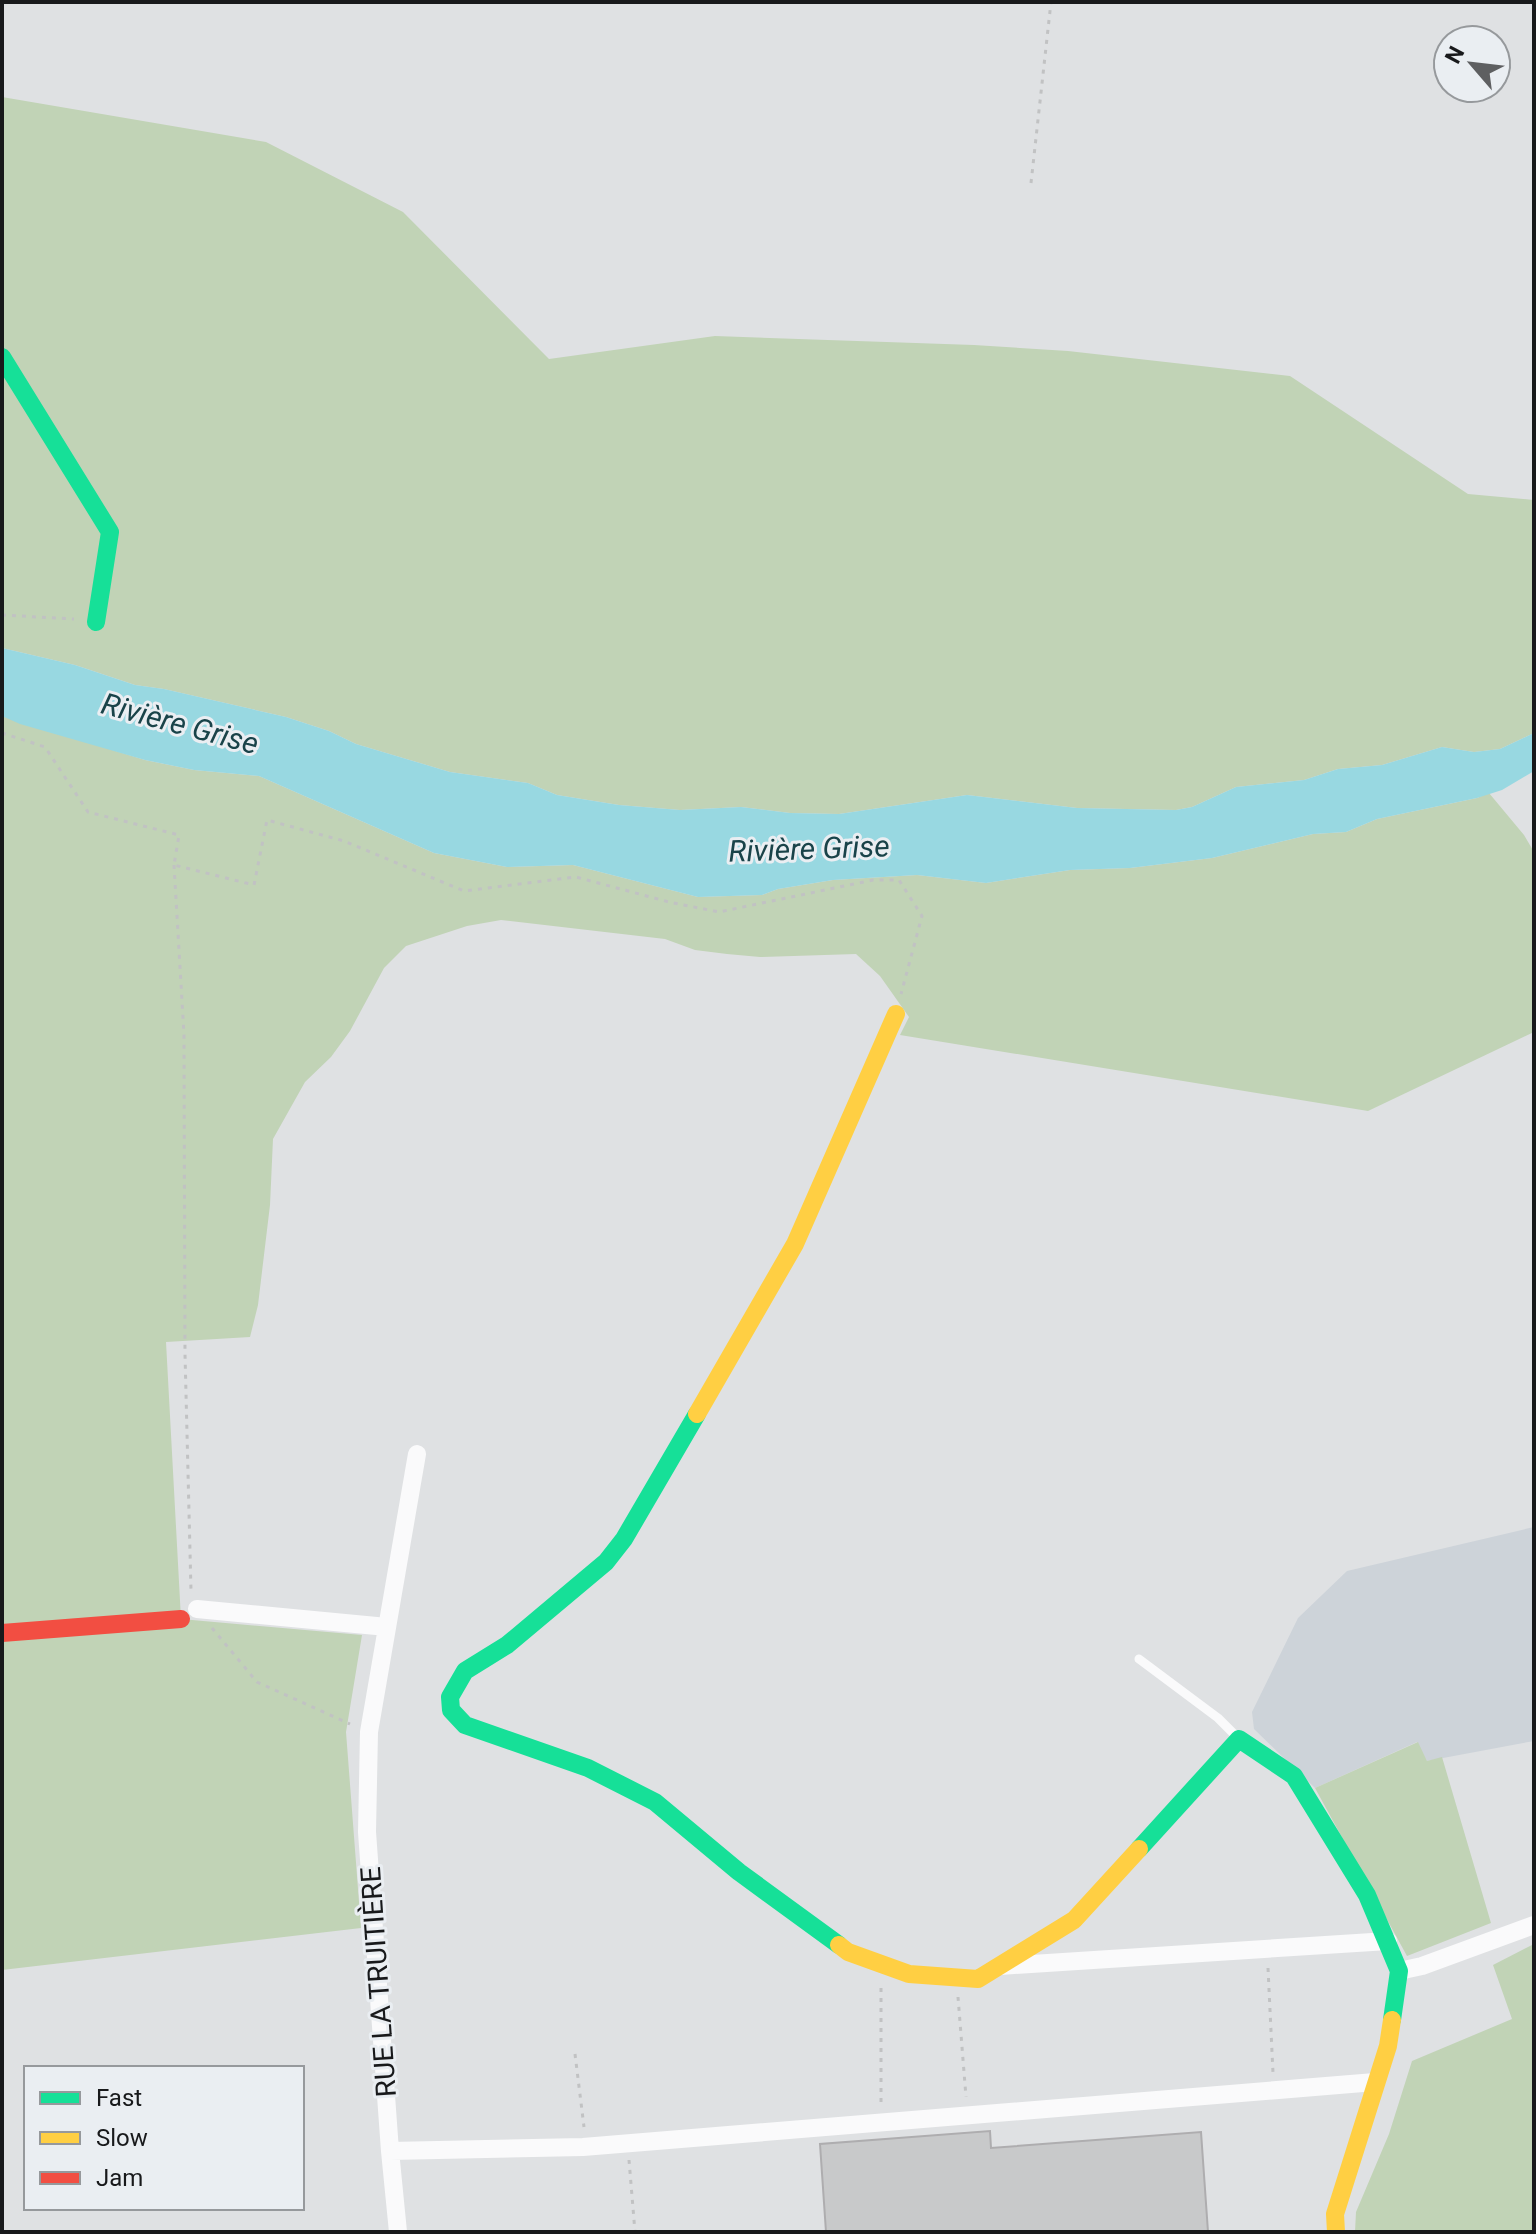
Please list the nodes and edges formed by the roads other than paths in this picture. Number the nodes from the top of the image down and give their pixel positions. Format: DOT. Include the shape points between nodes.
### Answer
graph roads {
  1 [pos="2,357"];
  2 [pos="96,622"];
  3 [pos="896,1014"];
  4 [pos="417,1454"];
  5 [pos="387,1627"];
  6 [pos="2,1633"];
  7 [pos="1139,1659"];
  8 [pos="1239,1739"];
  9 [pos="1534,1925"];
  10 [pos="1388,1941"];
  11 [pos="999,1966"];
  12 [pos="1399,1971"];
  13 [pos="1375,2082"];
  14 [pos="390,2151"];
  15 [pos="398,2232"];
  16 [pos="1336,2232"];
  1 -- 2 [label="street" via="110,532"];
  3 -- 11 [label="street" via="795,1244 624,1539 606,1562 507,1645 465,1671 450,1697 451,1710 465,1725 588,1768 655,1802 848,1952 909,1974 978,1979"];
  4 -- 5 [label="street, RUE LA TRUITIÈRE"];
  5 -- 6 [label="street" via="189,1614"];
  5 -- 14 [label="street, RUE LA TRUITIÈRE" via="369,1732 367,1832"];
  7 -- 8 [label="lane"];
  8 -- 10 [label="street" via="1294,1776 1367,1895"];
  8 -- 11 [label="street" via="1074,1920"];
  9 -- 12 [label="street"];
  10 -- 11 [label="street"];
  10 -- 12 [label="street"];
  12 -- 13 [label="street" via="1388,2046"];
  13 -- 14 [label="street" via="583,2147"];
  13 -- 16 [label="street" via="1335,2214"];
  14 -- 15 [label="street, RUE LA TRUITIÈRE"];
}
